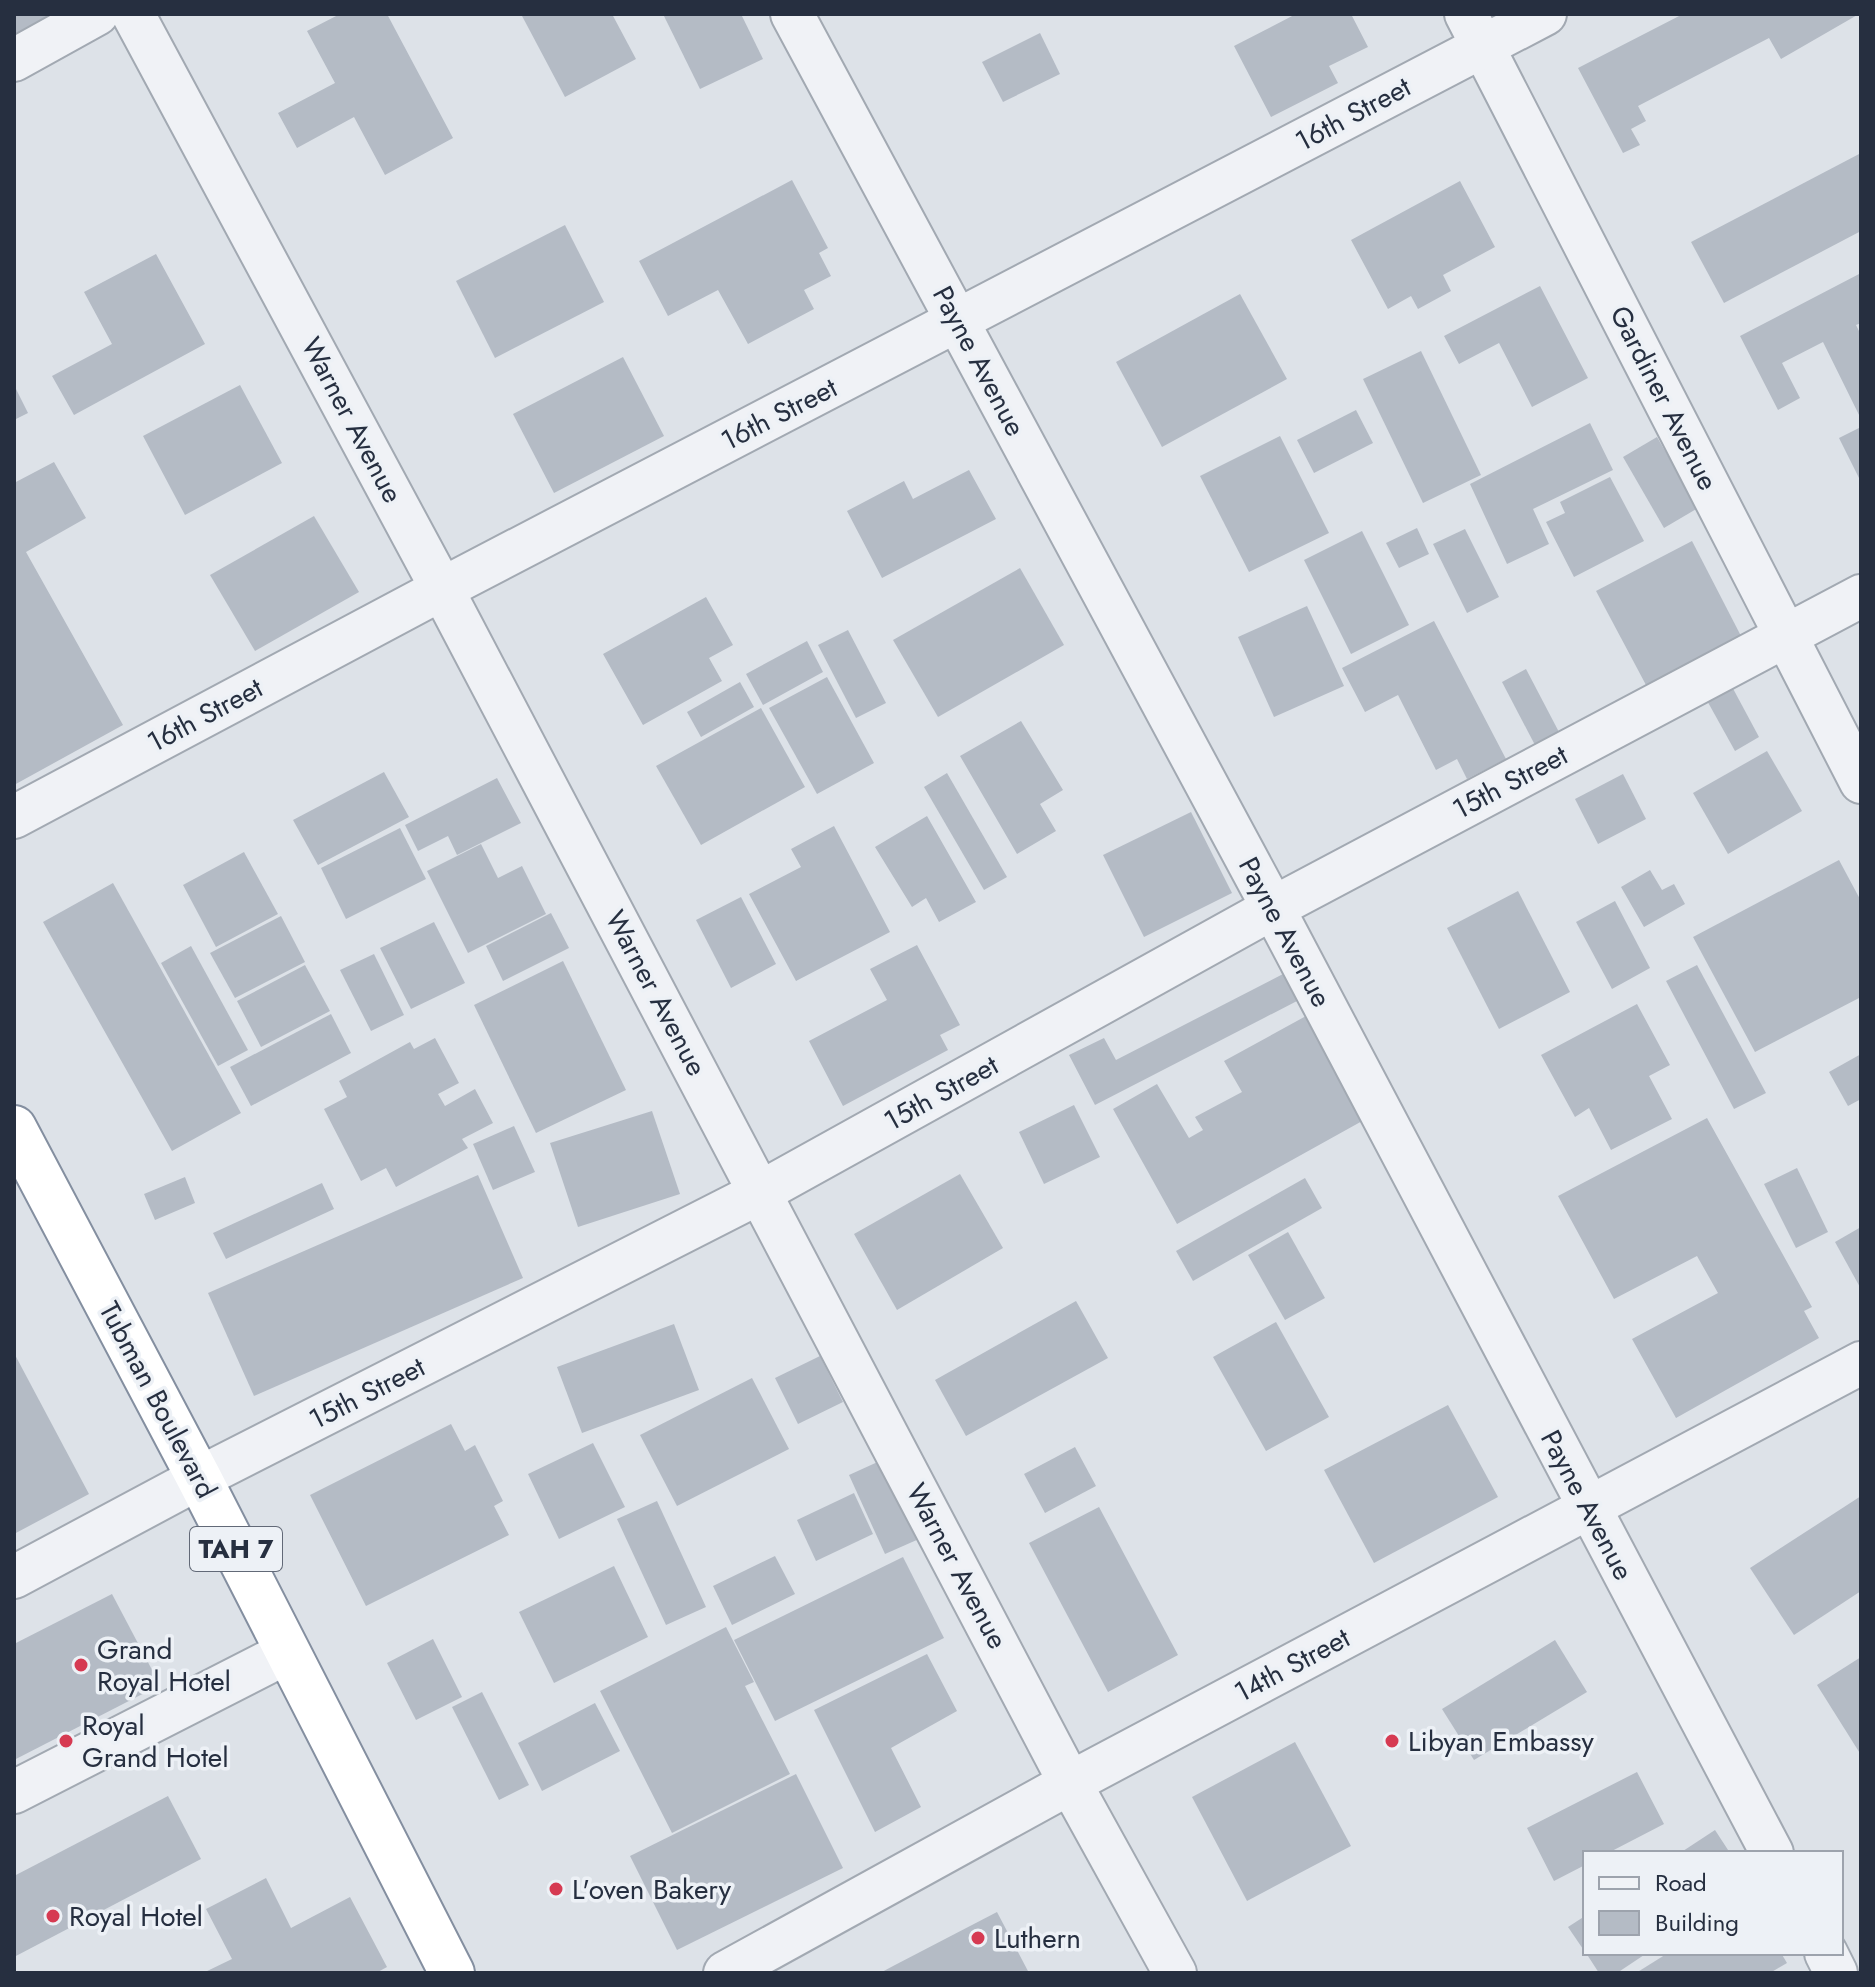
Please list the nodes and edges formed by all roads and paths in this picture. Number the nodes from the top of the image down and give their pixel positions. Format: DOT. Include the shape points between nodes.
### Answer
graph roads {
  1 [pos="97,14"];
  2 [pos="133,14"];
  3 [pos="792,14"];
  4 [pos="1545,14"];
  5 [pos="1474,30"];
  6 [pos="14,60"];
  7 [pos="957,321"];
  8 [pos="442,589"];
  9 [pos="1861,596"];
  10 [pos="1786,636"];
  11 [pos="1861,782"];
  12 [pos="14,817"];
  13 [pos="1273,908"];
  14 [pos="14,1128"];
  15 [pos="761,1192"];
  16 [pos="1861,1363"];
  17 [pos="199,1478"];
  18 [pos="1589,1508"];
  19 [pos="14,1577"];
  20 [pos="288,1652"];
  21 [pos="1070,1783"];
  22 [pos="14,1792"];
  23 [pos="1771,1851"];
  24 [pos="1827,1955"];
  25 [pos="452,1973"];
  26 [pos="725,1973"];
  27 [pos="1175,1973"];
  28 [pos="1836,1973"];
  1 -- 6 [label="street"];
  2 -- 8 [label="street, Warner Avenue"];
  3 -- 7 [label="street, Payne Avenue"];
  4 -- 5 [label="street, 16th Street"];
  5 -- 7 [label="street, 16th Street"];
  5 -- 10 [label="street, Gardiner Avenue"];
  7 -- 8 [label="street, 16th Street"];
  7 -- 13 [label="street, Payne Avenue"];
  8 -- 12 [label="street, 16th Street"];
  8 -- 15 [label="street, Warner Avenue"];
  9 -- 10 [label="street, 15th Street"];
  10 -- 11 [label="street, Gardiner Avenue"];
  10 -- 13 [label="street, 15th Street"];
  13 -- 15 [label="street, 15th Street"];
  13 -- 18 [label="street, Payne Avenue"];
  14 -- 17 [label="highway, Tubman Boulevard / TAH 7"];
  15 -- 17 [label="street, 15th Street"];
  15 -- 21 [label="street, Warner Avenue"];
  16 -- 18 [label="street, 14th Street"];
  17 -- 19 [label="street, 15th Street"];
  17 -- 20 [label="highway, Tubman Boulevard / TAH 7"];
  18 -- 21 [label="street, 14th Street"];
  18 -- 23 [label="street, Payne Avenue"];
  20 -- 22 [label="street"];
  20 -- 25 [label="highway, Tubman Boulevard / TAH 7"];
  21 -- 26 [label="street, 14th Street"];
  21 -- 27 [label="street, Warner Avenue"];
  24 -- 28 [label="street"];
}
